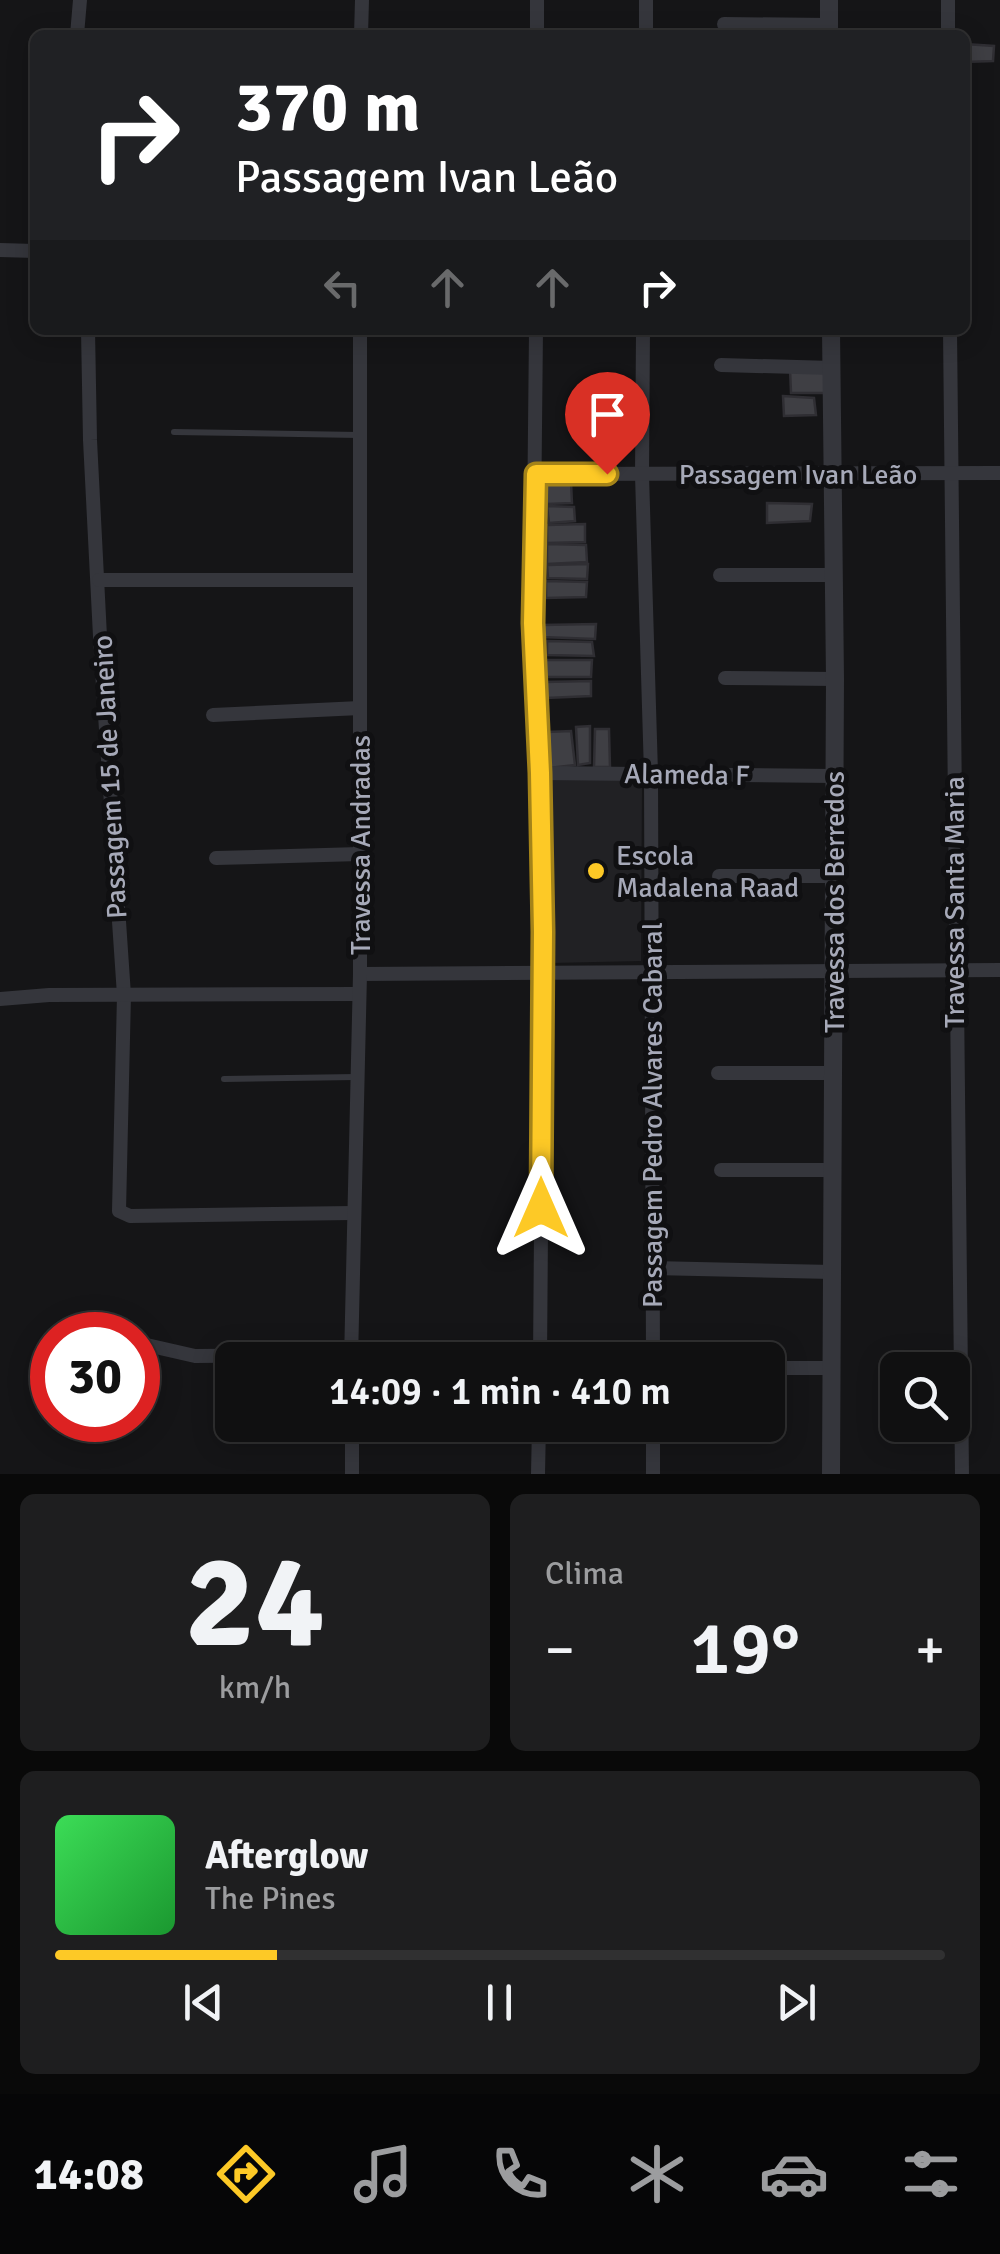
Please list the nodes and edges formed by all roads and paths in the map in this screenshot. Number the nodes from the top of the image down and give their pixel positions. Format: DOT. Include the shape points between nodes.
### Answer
graph roads {
  1 [pos="80,0"];
  2 [pos="362,0"];
  3 [pos="537,0"];
  4 [pos="646,0"];
  5 [pos="830,0"];
  6 [pos="948,0"];
  7 [pos="724,24"];
  8 [pos="77,30"];
  9 [pos="361,30"];
  10 [pos="537,30"];
  11 [pos="646,30"];
  12 [pos="829,30"];
  13 [pos="948,30"];
  14 [pos="0,250"];
  15 [pos="30,251"];
  16 [pos="88,335"];
  17 [pos="360,335"];
  18 [pos="536,335"];
  19 [pos="643,335"];
  20 [pos="832,335"];
  21 [pos="950,335"];
  22 [pos="721,365"];
  23 [pos="832,368"];
  24 [pos="174,432"];
  25 [pos="361,435"];
  26 [pos="1000,473"];
  27 [pos="536,474"];
  28 [pos="833,474"];
  29 [pos="951,474"];
  30 [pos="642,475"];
  31 [pos="834,575"];
  32 [pos="720,576"];
  33 [pos="99,580"];
  34 [pos="360,580"];
  35 [pos="725,678"];
  36 [pos="835,679"];
  37 [pos="360,708"];
  38 [pos="213,716"];
  39 [pos="540,773"];
  40 [pos="651,773"];
  41 [pos="834,776"];
  42 [pos="360,854"];
  43 [pos="216,858"];
  44 [pos="719,876"];
  45 [pos="834,876"];
  46 [pos="954,969"];
  47 [pos="650,970"];
  48 [pos="1000,970"];
  49 [pos="543,972"];
  50 [pos="832,972"];
  51 [pos="360,974"];
  52 [pos="359,994"];
  53 [pos="124,995"];
  54 [pos="0,999"];
  55 [pos="718,1072"];
  56 [pos="835,1073"];
  57 [pos="357,1077"];
  58 [pos="224,1079"];
  59 [pos="720,1170"];
  60 [pos="834,1170"];
  61 [pos="353,1213"];
  62 [pos="653,1268"];
  63 [pos="833,1272"];
  64 [pos="351,1342"];
  65 [pos="540,1342"];
  66 [pos="653,1342"];
  67 [pos="160,1349"];
  68 [pos="215,1356"];
  69 [pos="785,1368"];
  70 [pos="831,1368"];
  71 [pos="352,1442"];
  72 [pos="539,1442"];
  73 [pos="653,1442"];
  74 [pos="352,1474"];
  75 [pos="538,1474"];
  76 [pos="653,1474"];
  77 [pos="830,1474"];
  78 [pos="962,1474"];
  1 -- 8 [label="street"];
  2 -- 9 [label="street"];
  3 -- 10 [label="street"];
  4 -- 11 [label="street"];
  5 -- 12 [label="street"];
  6 -- 13 [label="street"];
  7 -- 12 [label="street"];
  14 -- 15 [label="street"];
  16 -- 33 [label="street, Passagem 15 de Janeiro"];
  17 -- 25 [label="street, Travessa Andradas"];
  18 -- 27 [label="street"];
  19 -- 30 [label="street, Passagem Pedro Alvares Cabaral"];
  20 -- 23 [label="street, Travessa dos Berredos"];
  21 -- 29 [label="street, Travessa Santa Maria"];
  22 -- 23 [label="street"];
  23 -- 28 [label="street, Travessa dos Berredos"];
  24 -- 25 [label="lane"];
  25 -- 34 [label="street, Travessa Andradas"];
  26 -- 29 [label="street, Passagem Ivan Leão"];
  27 -- 30 [label="street, Passagem Ivan Leão"];
  27 -- 39 [label="street"];
  28 -- 29 [label="street, Passagem Ivan Leão"];
  28 -- 30 [label="street, Passagem Ivan Leão"];
  28 -- 31 [label="street, Travessa dos Berredos"];
  29 -- 46 [label="street, Travessa Santa Maria"];
  30 -- 40 [label="street, Passagem Pedro Alvares Cabaral"];
  31 -- 32 [label="street"];
  31 -- 36 [label="street, Travessa dos Berredos"];
  33 -- 34 [label="street"];
  33 -- 53 [label="street, Passagem 15 de Janeiro"];
  34 -- 37 [label="street, Travessa Andradas"];
  35 -- 36 [label="street"];
  36 -- 41 [label="street, Travessa dos Berredos"];
  37 -- 38 [label="street"];
  37 -- 42 [label="street, Travessa Andradas"];
  39 -- 40 [label="street, Alameda F"];
  39 -- 49 [label="street"];
  40 -- 41 [label="street, Alameda F"];
  40 -- 47 [label="street, Passagem Pedro Alvares Cabaral"];
  41 -- 45 [label="street, Travessa dos Berredos"];
  42 -- 43 [label="street"];
  42 -- 51 [label="street, Travessa Andradas"];
  44 -- 45 [label="street"];
  45 -- 50 [label="street, Travessa dos Berredos"];
  46 -- 48 [label="street"];
  46 -- 50 [label="street"];
  46 -- 78 [label="street, Travessa Santa Maria"];
  47 -- 49 [label="street"];
  47 -- 50 [label="street"];
  47 -- 62 [label="street, Passagem Pedro Alvares Cabaral"];
  49 -- 51 [label="street"];
  49 -- 65 [label="street"];
  50 -- 56 [label="street, Travessa dos Berredos"];
  51 -- 52 [label="street, Travessa Andradas"];
  52 -- 53 [label="street"];
  52 -- 57 [label="street, Travessa Andradas"];
  53 -- 54 [label="street"];
  53 -- 61 [label="street, Passagem 15 de Janeiro" via="122,1215"];
  55 -- 56 [label="street"];
  56 -- 60 [label="street, Travessa dos Berredos"];
  57 -- 58 [label="lane"];
  57 -- 61 [label="street, Travessa Andradas"];
  59 -- 60 [label="street"];
  60 -- 63 [label="street, Travessa dos Berredos"];
  61 -- 64 [label="street, Travessa Andradas"];
  62 -- 63 [label="street"];
  62 -- 66 [label="street, Passagem Pedro Alvares Cabaral"];
  63 -- 70 [label="street, Travessa dos Berredos"];
  67 -- 68 [label="street"];
  69 -- 70 [label="street"];
  70 -- 77 [label="street, Travessa dos Berredos"];
  71 -- 74 [label="street"];
  72 -- 75 [label="street"];
  73 -- 76 [label="street"];
}
